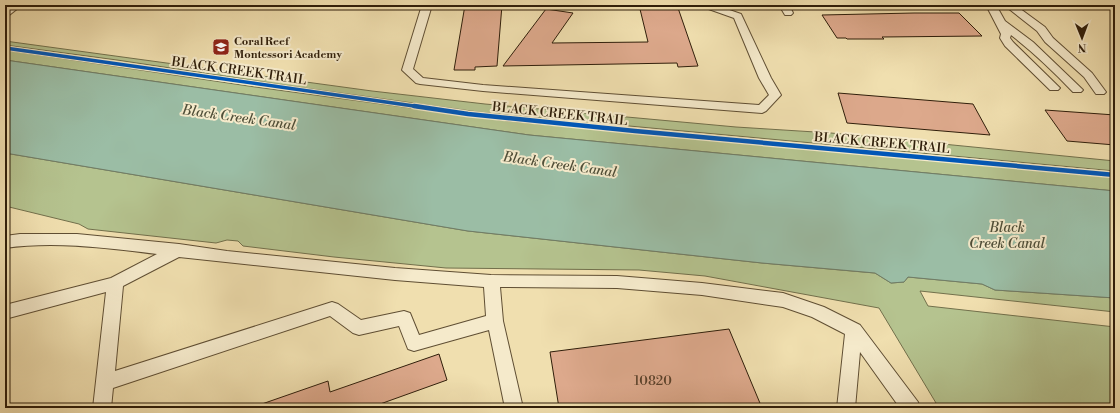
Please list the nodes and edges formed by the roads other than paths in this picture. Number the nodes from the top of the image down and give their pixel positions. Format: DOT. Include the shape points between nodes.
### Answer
graph roads {
  1 [pos="17,5"];
  2 [pos="427,5"];
  3 [pos="706,5"];
  4 [pos="991,5"];
  5 [pos="1009,5"];
  6 [pos="5,14"];
  7 [pos="1001,23"];
  8 [pos="1044,32"];
  9 [pos="1016,33"];
  10 [pos="1054,88"];
  11 [pos="1077,90"];
  12 [pos="1100,92"];
  13 [pos="5,242"];
  14 [pos="179,250"];
  15 [pos="491,281"];
  16 [pos="115,283"];
  17 [pos="5,312"];
  18 [pos="495,321"];
  19 [pos="854,330"];
  20 [pos="105,382"];
  21 [pos="102,408"];
  22 [pos="514,408"];
  23 [pos="846,408"];
  24 [pos="911,408"];
  1 -- 6 [label="lane"];
  2 -- 3 [label="lane" via="407,70 420,81 762,109 775,95 738,16"];
  4 -- 7 [label="lane"];
  5 -- 8 [label="lane"];
  7 -- 9 [label="lane"];
  7 -- 10 [label="lane" via="1009,44"];
  8 -- 9 [label="lane" via="1035,36"];
  8 -- 12 [label="lane" via="1049,40 1088,75"];
  9 -- 11 [label="lane"];
  13 -- 14 [label="lane" via="77,239"];
  14 -- 15 [label="lane" via="395,274"];
  14 -- 16 [label="lane"];
  15 -- 18 [label="lane"];
  15 -- 19 [label="lane" via="617,282 783,300 818,312"];
  16 -- 17 [label="lane"];
  16 -- 20 [label="lane"];
  18 -- 20 [label="lane" via="414,344 404,318 359,328 332,310"];
  18 -- 22 [label="lane"];
  19 -- 23 [label="lane"];
  19 -- 24 [label="lane"];
  20 -- 21 [label="lane"];
}
